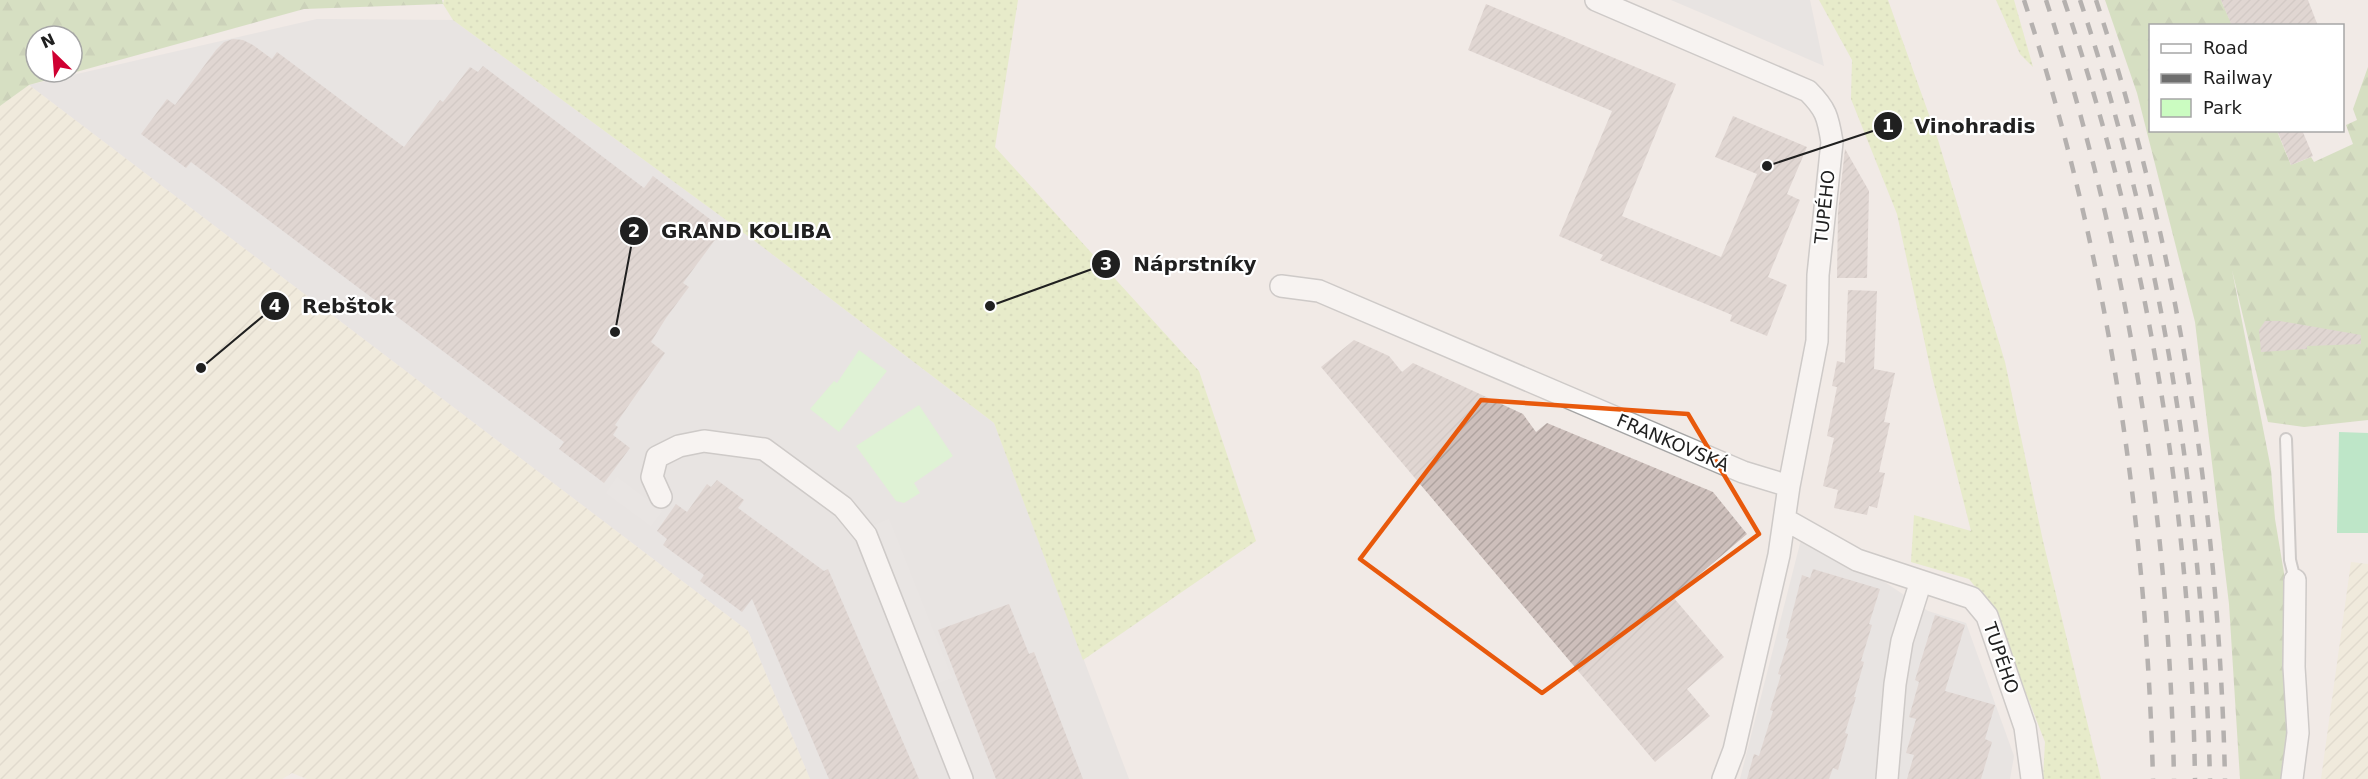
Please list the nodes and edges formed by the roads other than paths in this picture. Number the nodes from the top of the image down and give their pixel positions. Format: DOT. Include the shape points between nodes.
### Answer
graph roads {
  1 [pos="1596,0"];
  2 [pos="1281,286"];
  3 [pos="2286,439"];
  4 [pos="1789,486"];
  5 [pos="661,497"];
  6 [pos="1786,520"];
  7 [pos="2295,580"];
  8 [pos="1921,581"];
  9 [pos="962,779"];
  10 [pos="1723,779"];
  11 [pos="1887,779"];
  12 [pos="2032,779"];
  13 [pos="2292,779"];
  1 -- 4 [label="street, TUPÉHO" via="1808,91 1822,105 1832,142 1818,275 1816,341"];
  2 -- 4 [label="street, FRANKOVSKÁ" via="1319,291 1743,472"];
  3 -- 7 [label="lane" via="2290,560"];
  4 -- 6 [label="street"];
  5 -- 9 [label="street" via="652,477 657,457 678,446 704,441 764,449 843,507 866,536"];
  6 -- 8 [label="street, TUPÉHO" via="1857,560"];
  6 -- 10 [label="street" via="1734,750"];
  7 -- 13 [label="street" via="2298,733"];
  8 -- 11 [label="street" via="1902,641"];
  8 -- 12 [label="street, TUPÉHO" via="1972,598 1987,616 2025,728"];
}
